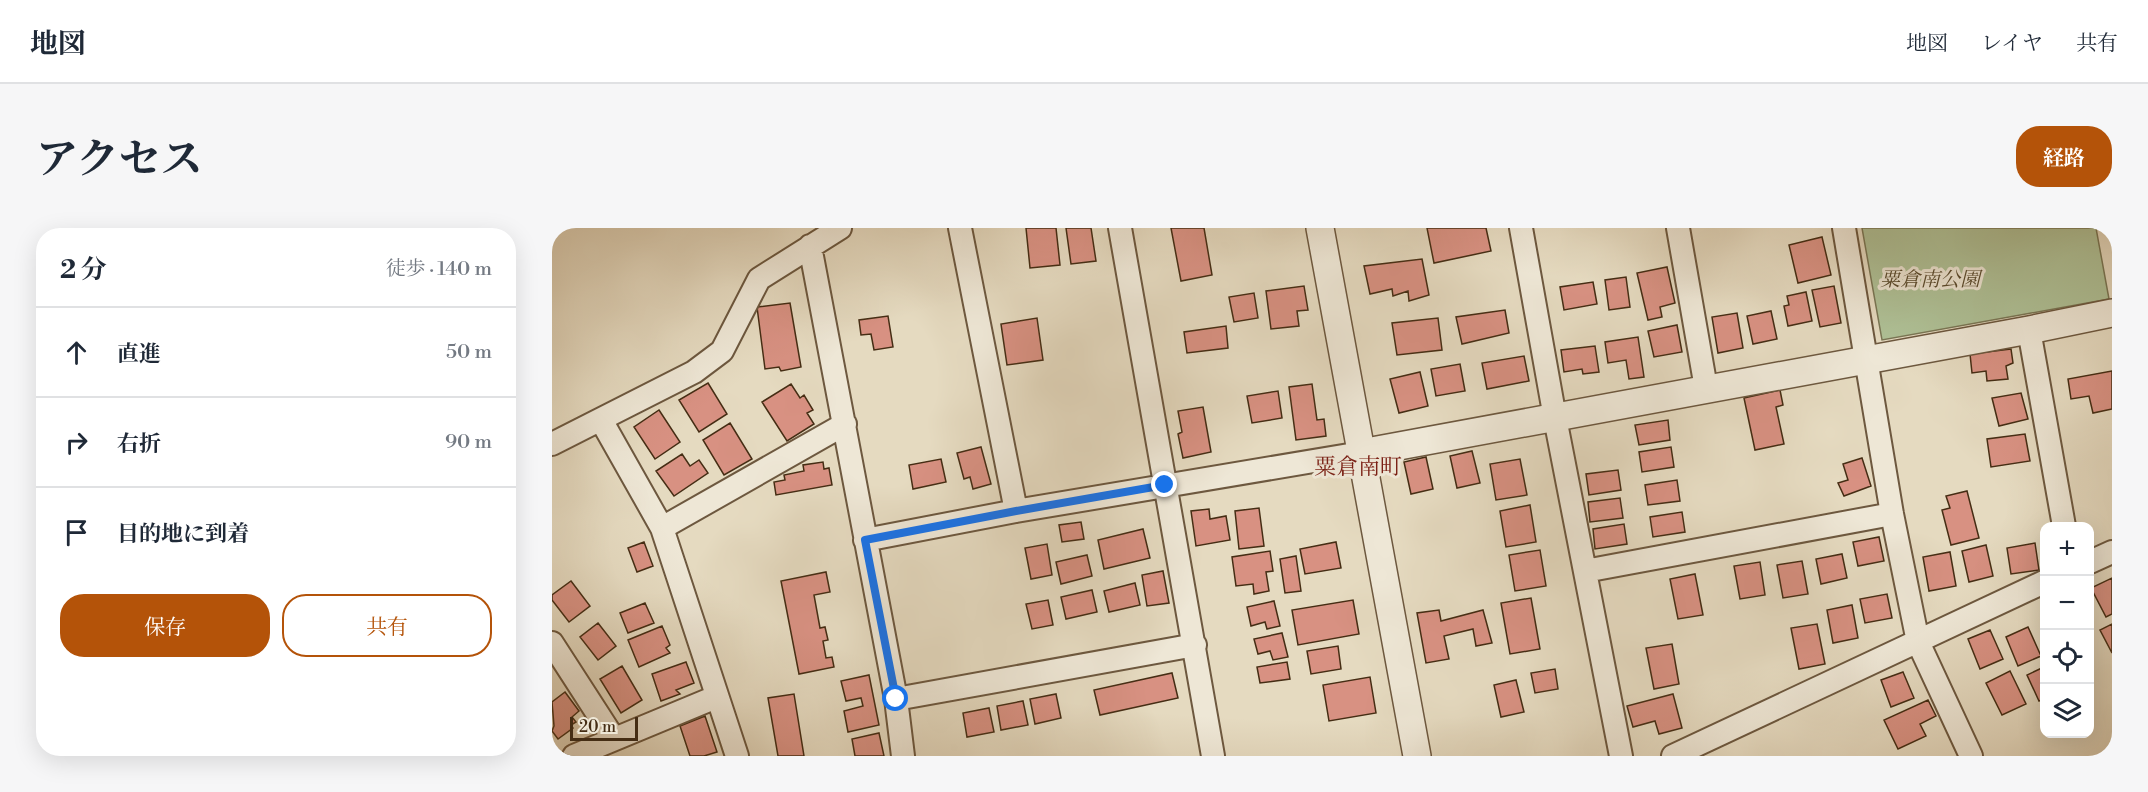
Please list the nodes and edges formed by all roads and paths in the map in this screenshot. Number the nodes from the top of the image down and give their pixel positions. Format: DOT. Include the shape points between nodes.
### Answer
graph roads {
  1 [pos="840,228"];
  2 [pos="960,228"];
  3 [pos="1120,228"];
  4 [pos="1320,228"];
  5 [pos="1521,228"];
  6 [pos="1678,228"];
  7 [pos="1844,228"];
  8 [pos="810,246"];
  9 [pos="2112,313"];
  10 [pos="2029,330"];
  11 [pos="1866,360"];
  12 [pos="1706,388"];
  13 [pos="1555,418"];
  14 [pos="601,420"];
  15 [pos="845,424"];
  16 [pos="552,444"];
  17 [pos="1361,453"];
  18 [pos="1165,485"];
  19 [pos="1016,511"];
  20 [pos="1892,514"];
  21 [pos="2063,522"];
  22 [pos="662,528"];
  23 [pos="865,540"];
  24 [pos="2112,552"];
  25 [pos="2094,560"];
  26 [pos="1585,571"];
  27 [pos="2040,584"];
  28 [pos="1918,642"];
  29 [pos="552,643"];
  30 [pos="1195,645"];
  31 [pos="716,697"];
  32 [pos="896,699"];
  33 [pos="614,739"];
  34 [pos="574,756"];
  35 [pos="737,756"];
  36 [pos="903,756"];
  37 [pos="1213,756"];
  38 [pos="1417,756"];
  39 [pos="1621,756"];
  40 [pos="1673,756"];
  41 [pos="1971,756"];
  1 -- 8 [label="street"];
  2 -- 19 [label="street"];
  3 -- 18 [label="street"];
  4 -- 17 [label="street"];
  5 -- 13 [label="street"];
  6 -- 12 [label="street"];
  7 -- 11 [label="street"];
  8 -- 14 [label="street" via="759,279 722,351 694,372"];
  8 -- 15 [label="street"];
  9 -- 10 [label="street"];
  10 -- 11 [label="street"];
  10 -- 21 [label="street"];
  11 -- 12 [label="street"];
  11 -- 20 [label="street"];
  12 -- 13 [label="street"];
  13 -- 17 [label="street"];
  13 -- 26 [label="street"];
  14 -- 16 [label="street"];
  14 -- 22 [label="street"];
  15 -- 22 [label="street"];
  15 -- 23 [label="street"];
  17 -- 18 [label="street"];
  17 -- 38 [label="street"];
  18 -- 19 [label="street"];
  18 -- 30 [label="street"];
  19 -- 23 [label="street"];
  20 -- 26 [label="street"];
  20 -- 28 [label="street"];
  22 -- 31 [label="street"];
  23 -- 32 [label="street"];
  24 -- 25 [label="street"];
  26 -- 39 [label="street"];
  27 -- 28 [label="street"];
  28 -- 40 [label="street"];
  28 -- 41 [label="street"];
  29 -- 33 [label="street"];
  30 -- 32 [label="street"];
  30 -- 37 [label="street"];
  31 -- 33 [label="street"];
  31 -- 35 [label="street"];
  32 -- 36 [label="street"];
  33 -- 34 [label="street"];
}
